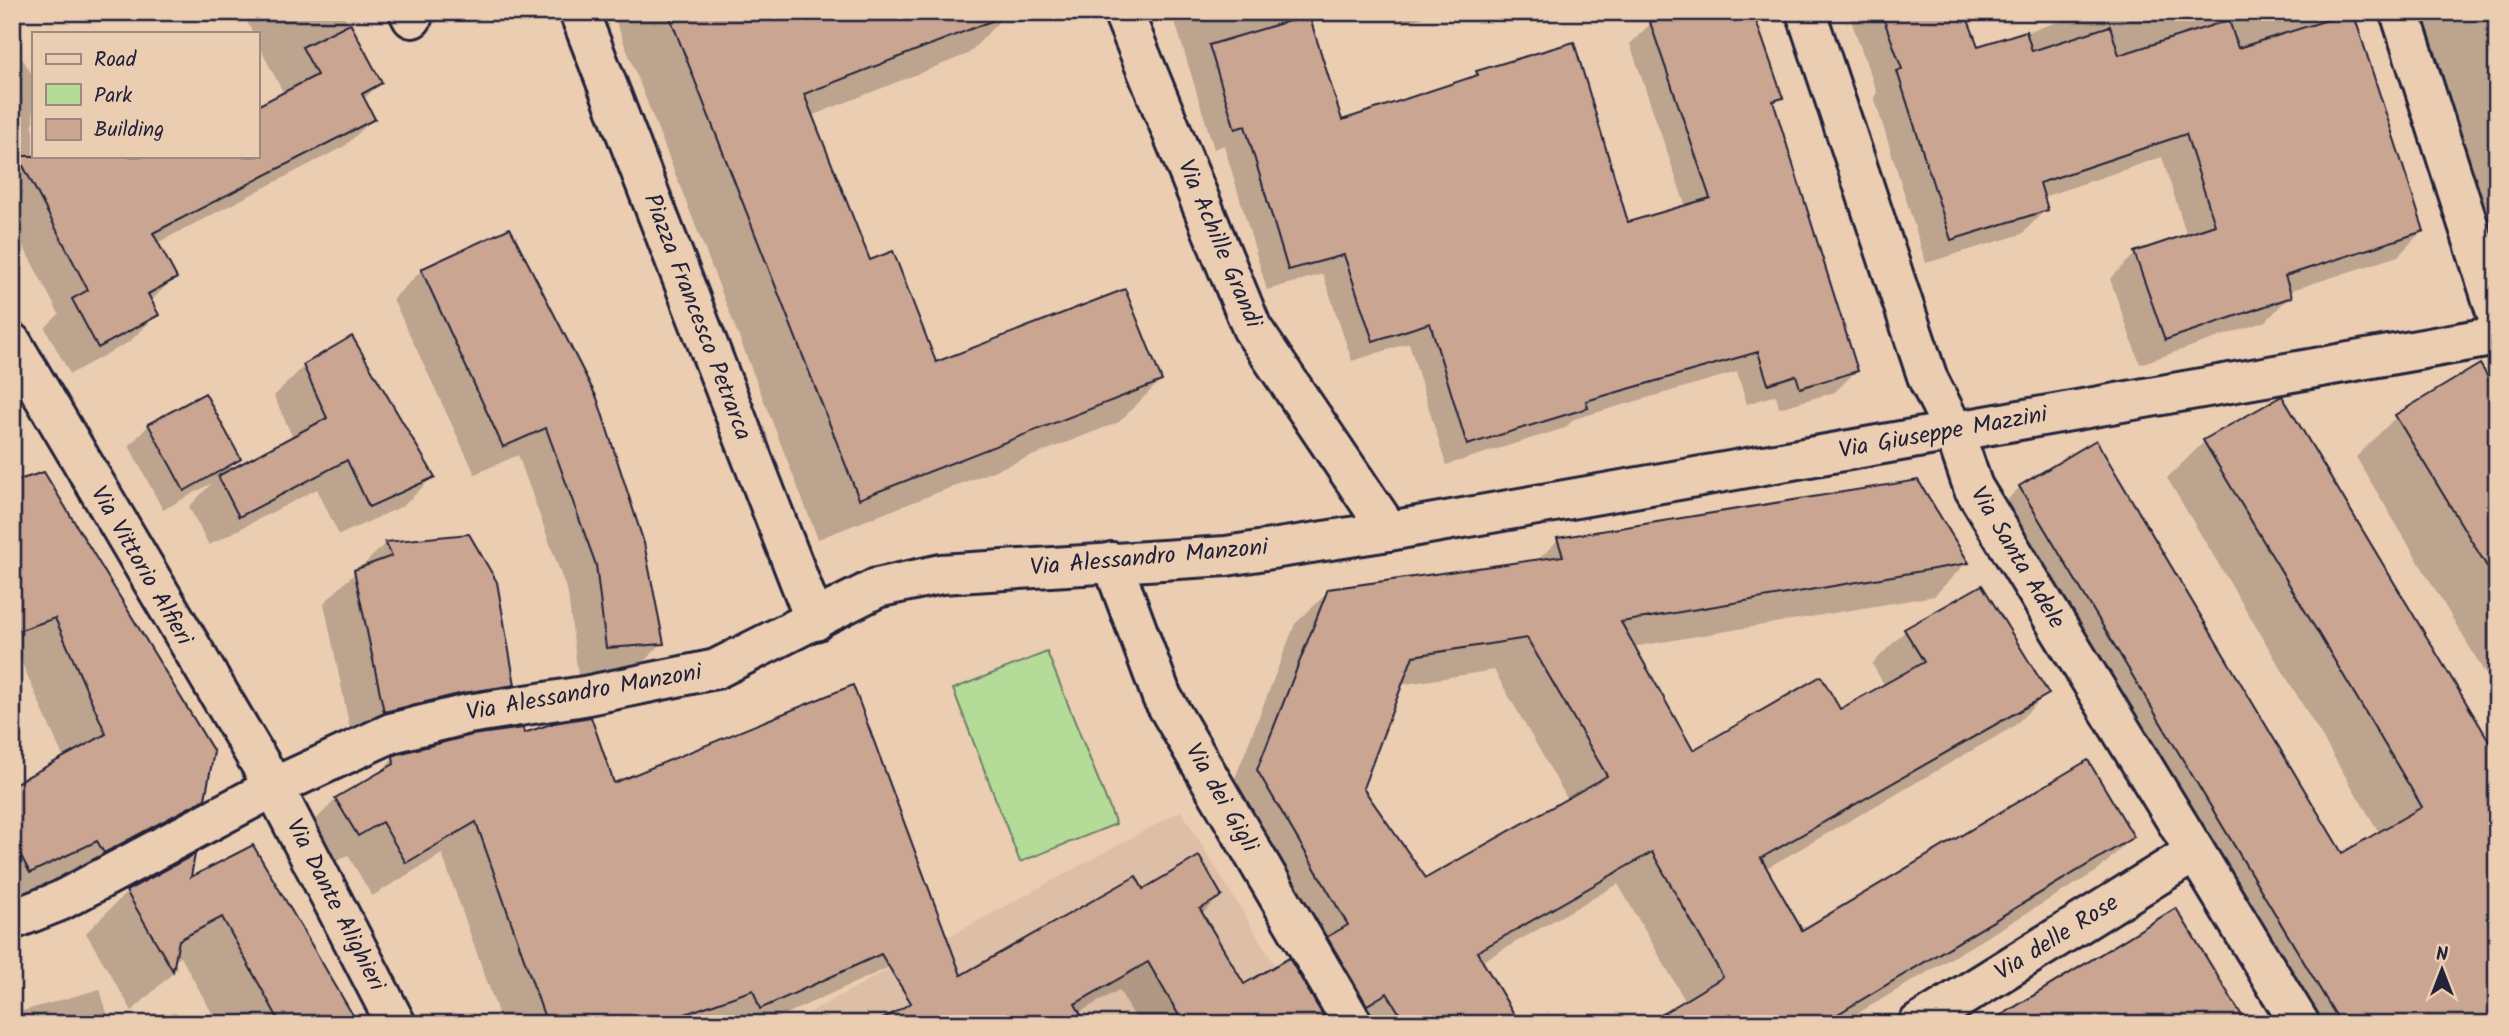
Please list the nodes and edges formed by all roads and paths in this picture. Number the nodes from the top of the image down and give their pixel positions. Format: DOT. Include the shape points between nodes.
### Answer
graph roads {
  1 [pos="579,12"];
  2 [pos="1123,12"];
  3 [pos="1806,12"];
  4 [pos="2400,12"];
  5 [pos="2497,315"];
  6 [pos="2497,336"];
  7 [pos="12,343"];
  8 [pos="1954,431"];
  9 [pos="1389,531"];
  10 [pos="1112,562"];
  11 [pos="815,621"];
  12 [pos="274,787"];
  13 [pos="2195,852"];
  14 [pos="12,920"];
  15 [pos="396,1024"];
  16 [pos="1353,1024"];
  17 [pos="1918,1024"];
  18 [pos="2300,1024"];
  1 -- 11 [label="street, Piazza Francesco Petrarca"];
  2 -- 9 [label="street, Via Achille Grandi" via="1252,328"];
  3 -- 8 [label="street, Via Santa Adele" via="1927,379"];
  4 -- 5 [label="street"];
  6 -- 8 [label="street, Via Giuseppe Mazzini"];
  7 -- 12 [label="street, Via Vittorio Alfieri"];
  8 -- 9 [label="street, Via Giuseppe Mazzini"];
  8 -- 13 [label="street, Via Santa Adele" via="1973,487"];
  9 -- 10 [label="street, Via Alessandro Manzoni" via="1226,556"];
  10 -- 11 [label="street, Via Alessandro Manzoni" via="941,574 877,588"];
  10 -- 16 [label="street, Via dei Gigli" via="1162,697"];
  11 -- 12 [label="street, Via Alessandro Manzoni" via="716,669 584,696 468,713 391,733"];
  12 -- 14 [label="street, Via Alessandro Manzoni" via="127,868"];
  12 -- 15 [label="street, Via Dante Alighieri"];
  13 -- 17 [label="street, Via delle Rose"];
  13 -- 18 [label="street, Via Santa Adele"];
}
